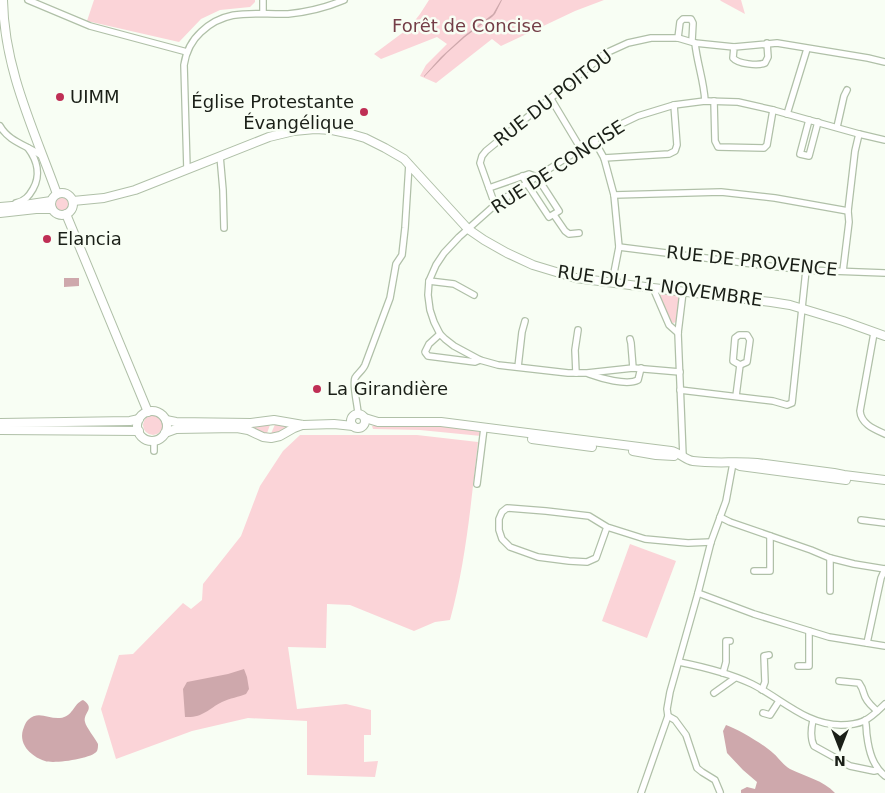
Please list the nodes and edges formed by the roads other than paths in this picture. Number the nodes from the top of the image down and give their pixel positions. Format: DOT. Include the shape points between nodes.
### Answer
graph roads {
  1 [pos="28,0"];
  2 [pos="263,0"];
  3 [pos="344,0"];
  4 [pos="4,1"];
  5 [pos="263,13"];
  6 [pos="678,38"];
  7 [pos="694,42"];
  8 [pos="767,43"];
  9 [pos="734,47"];
  10 [pos="807,49"];
  11 [pos="187,52"];
  12 [pos="885,62"];
  13 [pos="847,90"];
  14 [pos="551,99"];
  15 [pos="705,101"];
  16 [pos="714,101"];
  17 [pos="674,105"];
  18 [pos="773,110"];
  19 [pos="788,114"];
  20 [pos="809,120"];
  21 [pos="818,122"];
  22 [pos="0,126"];
  23 [pos="837,127"];
  24 [pos="859,134"];
  25 [pos="594,140"];
  26 [pos="885,140"];
  27 [pos="28,148"];
  28 [pos="581,149"];
  29 [pos="220,156"];
  30 [pos="43,157"];
  31 [pos="604,158"];
  32 [pos="409,164"];
  33 [pos="187,169"];
  34 [pos="522,176"];
  35 [pos="537,177"];
  36 [pos="527,183"];
  37 [pos="489,188"];
  38 [pos="57,194"];
  39 [pos="614,195"];
  40 [pos="73,201"];
  41 [pos="51,205"];
  42 [pos="495,205"];
  43 [pos="0,206"];
  44 [pos="848,211"];
  45 [pos="0,212"];
  46 [pos="66,214"];
  47 [pos="554,214"];
  48 [pos="224,228"];
  49 [pos="468,229"];
  50 [pos="579,233"];
  51 [pos="619,247"];
  52 [pos="806,270"];
  53 [pos="843,271"];
  54 [pos="885,273"];
  55 [pos="429,281"];
  56 [pos="612,283"];
  57 [pos="653,288"];
  58 [pos="683,292"];
  59 [pos="474,295"];
  60 [pos="802,309"];
  61 [pos="525,322"];
  62 [pos="578,330"];
  63 [pos="874,333"];
  64 [pos="440,334"];
  65 [pos="678,334"];
  66 [pos="885,336"];
  67 [pos="630,339"];
  68 [pos="480,360"];
  69 [pos="740,365"];
  70 [pos="518,368"];
  71 [pos="633,368"];
  72 [pos="642,368"];
  73 [pos="576,372"];
  74 [pos="680,372"];
  75 [pos="587,373"];
  76 [pos="680,390"];
  77 [pos="736,396"];
  78 [pos="148,412"];
  79 [pos="139,419"];
  80 [pos="166,420"];
  81 [pos="359,420"];
  82 [pos="0,423"];
  83 [pos="303,425"];
  84 [pos="0,430"];
  85 [pos="484,430"];
  86 [pos="139,431"];
  87 [pos="165,433"];
  88 [pos="885,434"];
  89 [pos="154,440"];
  90 [pos="154,450"];
  91 [pos="683,456"];
  92 [pos="733,463"];
  93 [pos="885,480"];
  94 [pos="477,484"];
  95 [pos="885,484"];
  96 [pos="720,517"];
  97 [pos="861,520"];
  98 [pos="885,523"];
  99 [pos="607,527"];
  100 [pos="770,536"];
  101 [pos="711,542"];
  102 [pos="830,558"];
  103 [pos="885,568"];
  104 [pos="754,571"];
  105 [pos="830,591"];
  106 [pos="698,593"];
  107 [pos="809,631"];
  108 [pos="730,641"];
  109 [pos="867,643"];
  110 [pos="885,646"];
  111 [pos="769,656"];
  112 [pos="679,662"];
  113 [pos="798,666"];
  114 [pos="723,673"];
  115 [pos="735,678"];
  116 [pos="839,681"];
  117 [pos="762,690"];
  118 [pos="714,693"];
  119 [pos="779,700"];
  120 [pos="885,704"];
  121 [pos="877,711"];
  122 [pos="764,714"];
  123 [pos="668,716"];
  124 [pos="813,720"];
  125 [pos="864,720"];
  126 [pos="878,770"];
  127 [pos="885,776"];
  128 [pos="720,792"];
  129 [pos="641,793"];
  1 -- 11 [label="street" via="90,26"];
  2 -- 5 [label="street"];
  3 -- 5 [label="street" via="314,10"];
  4 -- 30 [label="main road" via="5,34 11,65"];
  5 -- 11 [label="street" via="231,15 211,22 194,38"];
  6 -- 7 [label="street, RUE DU POITOU"];
  6 -- 7 [label="street" via="680,22 691,19"];
  6 -- 14 [label="street, RUE DU POITOU" via="651,38 628,43 606,53"];
  7 -- 9 [label="street, RUE DU POITOU"];
  7 -- 15 [label="street"];
  8 -- 9 [label="street, RUE DU POITOU"];
  8 -- 9 [label="street" via="768,57 761,65 735,61"];
  8 -- 10 [label="street, RUE DU POITOU"];
  10 -- 12 [label="street, RUE DU POITOU"];
  10 -- 19 [label="street"];
  11 -- 33 [label="street" via="184,65"];
  13 -- 23 [label="street"];
  14 -- 28 [label="street"];
  14 -- 37 [label="street, RUE DU POITOU" via="482,156 480,163"];
  15 -- 16 [label="street, RUE DE CONCISE"];
  15 -- 17 [label="street, RUE DE CONCISE"];
  16 -- 18 [label="street, RUE DE CONCISE" via="738,102"];
  16 -- 18 [label="street" via="718,147 764,148"];
  17 -- 25 [label="street, RUE DE CONCISE" via="638,116"];
  17 -- 31 [label="street" via="675,151"];
  18 -- 19 [label="street, RUE DE CONCISE"];
  19 -- 20 [label="street, RUE DE CONCISE"];
  20 -- 21 [label="street, RUE DE CONCISE"];
  20 -- 21 [label="street" via="800,154 809,156"];
  21 -- 23 [label="street, RUE DE CONCISE"];
  22 -- 27 [label="street" via="11,139"];
  23 -- 24 [label="street, RUE DE CONCISE"];
  24 -- 26 [label="street, RUE DE CONCISE"];
  24 -- 44 [label="street"];
  25 -- 28 [label="street, RUE DE CONCISE"];
  25 -- 31 [label="street"];
  27 -- 30 [label="street"];
  27 -- 43 [label="street" via="37,165 37,182 23,201"];
  28 -- 35 [label="street, RUE DE CONCISE"];
  29 -- 32 [label="main road, RUE DU 11 NOVEMBRE" via="269,137 294,130 315,129 365,138"];
  29 -- 33 [label="main road, RUE DU 11 NOVEMBRE"];
  29 -- 48 [label="street"];
  30 -- 38 [label="main road"];
  31 -- 39 [label="street"];
  32 -- 49 [label="main road, RUE DU 11 NOVEMBRE"];
  32 -- 81 [label="street" via="402,254 396,264 390,298 365,365 354,381"];
  33 -- 40 [label="main road, RUE DU 11 NOVEMBRE" via="123,194"];
  34 -- 35 [label="street"];
  34 -- 36 [label="street"];
  34 -- 37 [label="street"];
  35 -- 36 [label="street, RUE DE CONCISE"];
  35 -- 47 [label="street" via="559,211"];
  36 -- 42 [label="street, RUE DE CONCISE"];
  36 -- 47 [label="street" via="549,217"];
  37 -- 42 [label="street, RUE DU POITOU"];
  38 -- 40 [label="main road" via="66,194"];
  38 -- 41 [label="main road"];
  39 -- 44 [label="street" via="721,192"];
  39 -- 51 [label="street"];
  40 -- 46 [label="main road"];
  41 -- 43 [label="main road"];
  41 -- 45 [label="main road"];
  41 -- 46 [label="main road" via="58,214"];
  42 -- 49 [label="street, RUE DE CONCISE"];
  44 -- 53 [label="street"];
  46 -- 78 [label="main road"];
  47 -- 50 [label="street" via="568,234"];
  49 -- 55 [label="street, RUE DE CONCISE" via="444,252"];
  49 -- 56 [label="main road, RUE DU 11 NOVEMBRE" via="533,265 576,278"];
  51 -- 52 [label="street, RUE DE PROVENCE"];
  51 -- 56 [label="street"];
  52 -- 53 [label="street, RUE DE PROVENCE"];
  52 -- 60 [label="street"];
  53 -- 54 [label="street, RUE DE PROVENCE"];
  55 -- 59 [label="street" via="454,284"];
  55 -- 64 [label="street" via="430,310"];
  56 -- 57 [label="main road, RUE DU 11 NOVEMBRE"];
  57 -- 58 [label="main road, RUE DU 11 NOVEMBRE"];
  57 -- 65 [label="street" via="669,325"];
  58 -- 60 [label="main road, RUE DU 11 NOVEMBRE" via="771,302"];
  58 -- 65 [label="street"];
  60 -- 63 [label="main road, RUE DU 11 NOVEMBRE"];
  60 -- 77 [label="street" via="792,404"];
  61 -- 70 [label="street"];
  62 -- 73 [label="street"];
  63 -- 66 [label="main road, RUE DU 11 NOVEMBRE"];
  63 -- 88 [label="street" via="860,411 864,422"];
  64 -- 68 [label="street"];
  64 -- 68 [label="street" via="426,348 428,356"];
  65 -- 74 [label="street"];
  67 -- 71 [label="street"];
  68 -- 70 [label="street"];
  69 -- 69 [label="street" via="747,362 750,340 747,335 735,338 733,361"];
  69 -- 77 [label="street"];
  70 -- 73 [label="street"];
  71 -- 72 [label="street"];
  71 -- 75 [label="street"];
  72 -- 74 [label="street"];
  72 -- 75 [label="street" via="638,380 633,382"];
  73 -- 75 [label="street"];
  74 -- 76 [label="street"];
  76 -- 77 [label="street"];
  76 -- 91 [label="street"];
  78 -- 79 [label="main road"];
  78 -- 80 [label="main road" via="158,412"];
  79 -- 82 [label="main road"];
  79 -- 86 [label="main road"];
  80 -- 83 [label="main road" via="245,423 274,420"];
  80 -- 87 [label="main road"];
  81 -- 83 [label="main road"];
  81 -- 85 [label="main road" via="441,422"];
  83 -- 87 [label="main road" via="271,438 245,429 176,429"];
  84 -- 86 [label="main road"];
  85 -- 91 [label="main road" via="671,451"];
  85 -- 94 [label="street"];
  86 -- 89 [label="main road" via="147,439"];
  87 -- 89 [label="main road"];
  89 -- 90 [label="street"];
  91 -- 92 [label="main road" via="727,458"];
  92 -- 93 [label="main road" via="757,463"];
  92 -- 95 [label="main road"];
  92 -- 96 [label="street"];
  96 -- 100 [label="street"];
  96 -- 101 [label="street"];
  97 -- 98 [label="street"];
  99 -- 99 [label="street" via="589,516 546,510 507,508 499,519 502,539 510,547 538,557 569,561 587,562 596,558"];
  99 -- 101 [label="street" via="645,539"];
  100 -- 102 [label="street"];
  100 -- 104 [label="street" via="770,571"];
  101 -- 106 [label="street"];
  102 -- 103 [label="street"];
  102 -- 105 [label="street"];
  103 -- 109 [label="street"];
  106 -- 107 [label="street"];
  106 -- 112 [label="street"];
  107 -- 109 [label="street"];
  107 -- 113 [label="street" via="809,666"];
  108 -- 114 [label="street" via="726,641"];
  109 -- 110 [label="street"];
  111 -- 117 [label="street" via="764,656 765,682"];
  112 -- 114 [label="street"];
  112 -- 123 [label="street" via="670,692"];
  114 -- 115 [label="street"];
  115 -- 117 [label="street"];
  115 -- 118 [label="street"];
  116 -- 121 [label="street" via="859,683 869,704"];
  117 -- 119 [label="street"];
  119 -- 122 [label="street" via="770,715"];
  119 -- 124 [label="street"];
  120 -- 121 [label="street"];
  121 -- 125 [label="street"];
  123 -- 128 [label="street" via="686,735 697,768 715,780"];
  123 -- 129 [label="street"];
  124 -- 125 [label="street" via="838,725"];
  124 -- 126 [label="street" via="814,746 850,766"];
  125 -- 126 [label="street"];
  126 -- 127 [label="street"];
}
